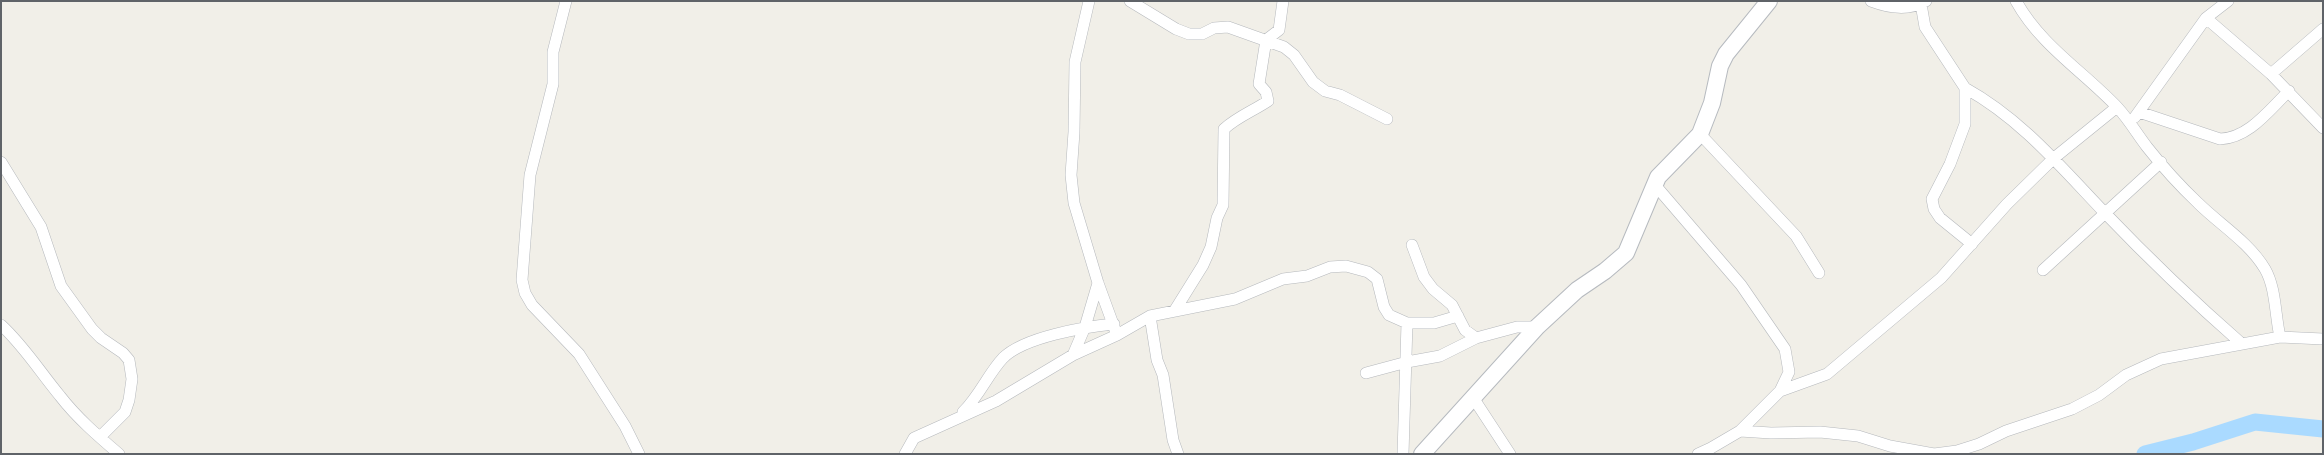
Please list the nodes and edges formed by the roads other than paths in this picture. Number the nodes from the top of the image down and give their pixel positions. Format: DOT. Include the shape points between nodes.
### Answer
graph roads {
  1 [pos="566,1"];
  2 [pos="1089,1"];
  3 [pos="1130,1"];
  4 [pos="1283,1"];
  5 [pos="1769,1"];
  6 [pos="1871,1"];
  7 [pos="2016,1"];
  8 [pos="2228,1"];
  9 [pos="1924,2"];
  10 [pos="2206,18"];
  11 [pos="2323,29"];
  12 [pos="1266,40"];
  13 [pos="2271,74"];
  14 [pos="1965,88"];
  15 [pos="2289,91"];
  16 [pos="2117,107"];
  17 [pos="2139,112"];
  18 [pos="1387,119"];
  19 [pos="2130,122"];
  20 [pos="2323,128"];
  21 [pos="1700,134"];
  22 [pos="2054,158"];
  23 [pos="1,162"];
  24 [pos="2161,162"];
  25 [pos="1655,185"];
  26 [pos="2105,213"];
  27 [pos="1972,244"];
  28 [pos="1412,245"];
  29 [pos="2043,270"];
  30 [pos="1819,273"];
  31 [pos="1098,283"];
  32 [pos="1174,310"];
  33 [pos="1150,316"];
  34 [pos="1458,316"];
  35 [pos="1407,323"];
  36 [pos="1114,324"];
  37 [pos="1,325"];
  38 [pos="1085,326"];
  39 [pos="1537,327"];
  40 [pos="2323,329"];
  41 [pos="1117,334"];
  42 [pos="2280,337"];
  43 [pos="2308,337"];
  44 [pos="1476,338"];
  45 [pos="2323,339"];
  46 [pos="2242,344"];
  47 [pos="1073,355"];
  48 [pos="1407,362"];
  49 [pos="1366,373"];
  50 [pos="1780,391"];
  51 [pos="1472,396"];
  52 [pos="958,417"];
  53 [pos="1740,431"];
  54 [pos="100,438"];
  55 [pos="119,454"];
  56 [pos="639,454"];
  57 [pos="905,454"];
  58 [pos="1178,454"];
  59 [pos="1403,454"];
  60 [pos="1422,454"];
  61 [pos="1510,454"];
  62 [pos="1698,454"];
  1 -- 56 [label="street" via="553,48 553,84 530,175 522,280 525,293 532,305 579,354 625,426"];
  2 -- 31 [label="street" via="1075,62 1071,174 1074,203"];
  3 -- 12 [label="street" via="1189,34 1202,34 1214,28 1228,27"];
  4 -- 12 [label="street" via="1278,30"];
  5 -- 21 [label="street" via="1726,54"];
  6 -- 9 [label="street" via="1891,8 1903,8"];
  7 -- 16 [label="street" via="2026,20 2042,39"];
  8 -- 10 [label="street"];
  9 -- 14 [label="street" via="1925,27"];
  10 -- 13 [label="street"];
  10 -- 17 [label="street"];
  11 -- 13 [label="street"];
  12 -- 18 [label="street" via="1284,47 1294,55 1313,82 1325,91 1340,95"];
  12 -- 32 [label="street" via="1259,84 1266,92 1268,101 1224,129 1223,205 1203,266"];
  13 -- 15 [label="street"];
  14 -- 22 [label="street" via="2012,119"];
  14 -- 27 [label="street" via="1965,124 1932,200 1940,218"];
  15 -- 17 [label="street" via="2250,128 2238,137 2231,138 2220,139"];
  15 -- 20 [label="street"];
  16 -- 19 [label="street"];
  16 -- 22 [label="street"];
  17 -- 19 [label="street"];
  19 -- 24 [label="street"];
  21 -- 25 [label="street" via="1668,165"];
  21 -- 30 [label="street" via="1796,236"];
  22 -- 26 [label="street"];
  22 -- 27 [label="street" via="2007,204"];
  23 -- 54 [label="street" via="41,227 61,286 92,329 129,360 132,379 125,412"];
  24 -- 26 [label="street"];
  24 -- 42 [label="street" via="2197,203 2248,248 2264,268 2271,288"];
  25 -- 39 [label="street" via="1626,253 1577,290"];
  25 -- 50 [label="street" via="1741,285 1785,349 1789,372"];
  26 -- 29 [label="street"];
  26 -- 46 [label="street"];
  27 -- 50 [label="street" via="1941,278 1827,374"];
  28 -- 34 [label="street" via="1424,277 1433,289 1452,305"];
  31 -- 36 [label="street"];
  31 -- 38 [label="street"];
  32 -- 33 [label="street"];
  32 -- 35 [label="street" via="1235,299 1284,279 1346,266 1368,272 1377,279 1386,311"];
  33 -- 41 [label="street"];
  33 -- 58 [label="street" via="1154,347 1165,382 1173,440"];
  34 -- 35 [label="street" via="1434,323"];
  34 -- 44 [label="street" via="1465,330"];
  35 -- 48 [label="street"];
  36 -- 38 [label="street"];
  36 -- 41 [label="street"];
  37 -- 54 [label="street" via="25,349 72,411"];
  38 -- 47 [label="street"];
  38 -- 52 [label="street" via="1020,346 1004,358 976,399"];
  39 -- 44 [label="street" via="1517,327"];
  39 -- 51 [label="street"];
  40 -- 43 [label="street"];
  41 -- 47 [label="street"];
  42 -- 43 [label="street"];
  42 -- 46 [label="street"];
  43 -- 45 [label="street"];
  44 -- 48 [label="street" via="1440,356"];
  46 -- 53 [label="street" via="2160,359 2126,375 2099,395 2072,409 2006,431 1958,451 1934,454 1890,446 1858,436 1820,432"];
  47 -- 52 [label="street" via="996,401"];
  48 -- 49 [label="street"];
  48 -- 59 [label="street"];
  50 -- 53 [label="street"];
  51 -- 60 [label="street"];
  51 -- 61 [label="street"];
  52 -- 57 [label="street" via="914,438"];
  53 -- 62 [label="street"];
  54 -- 55 [label="street"];
}
